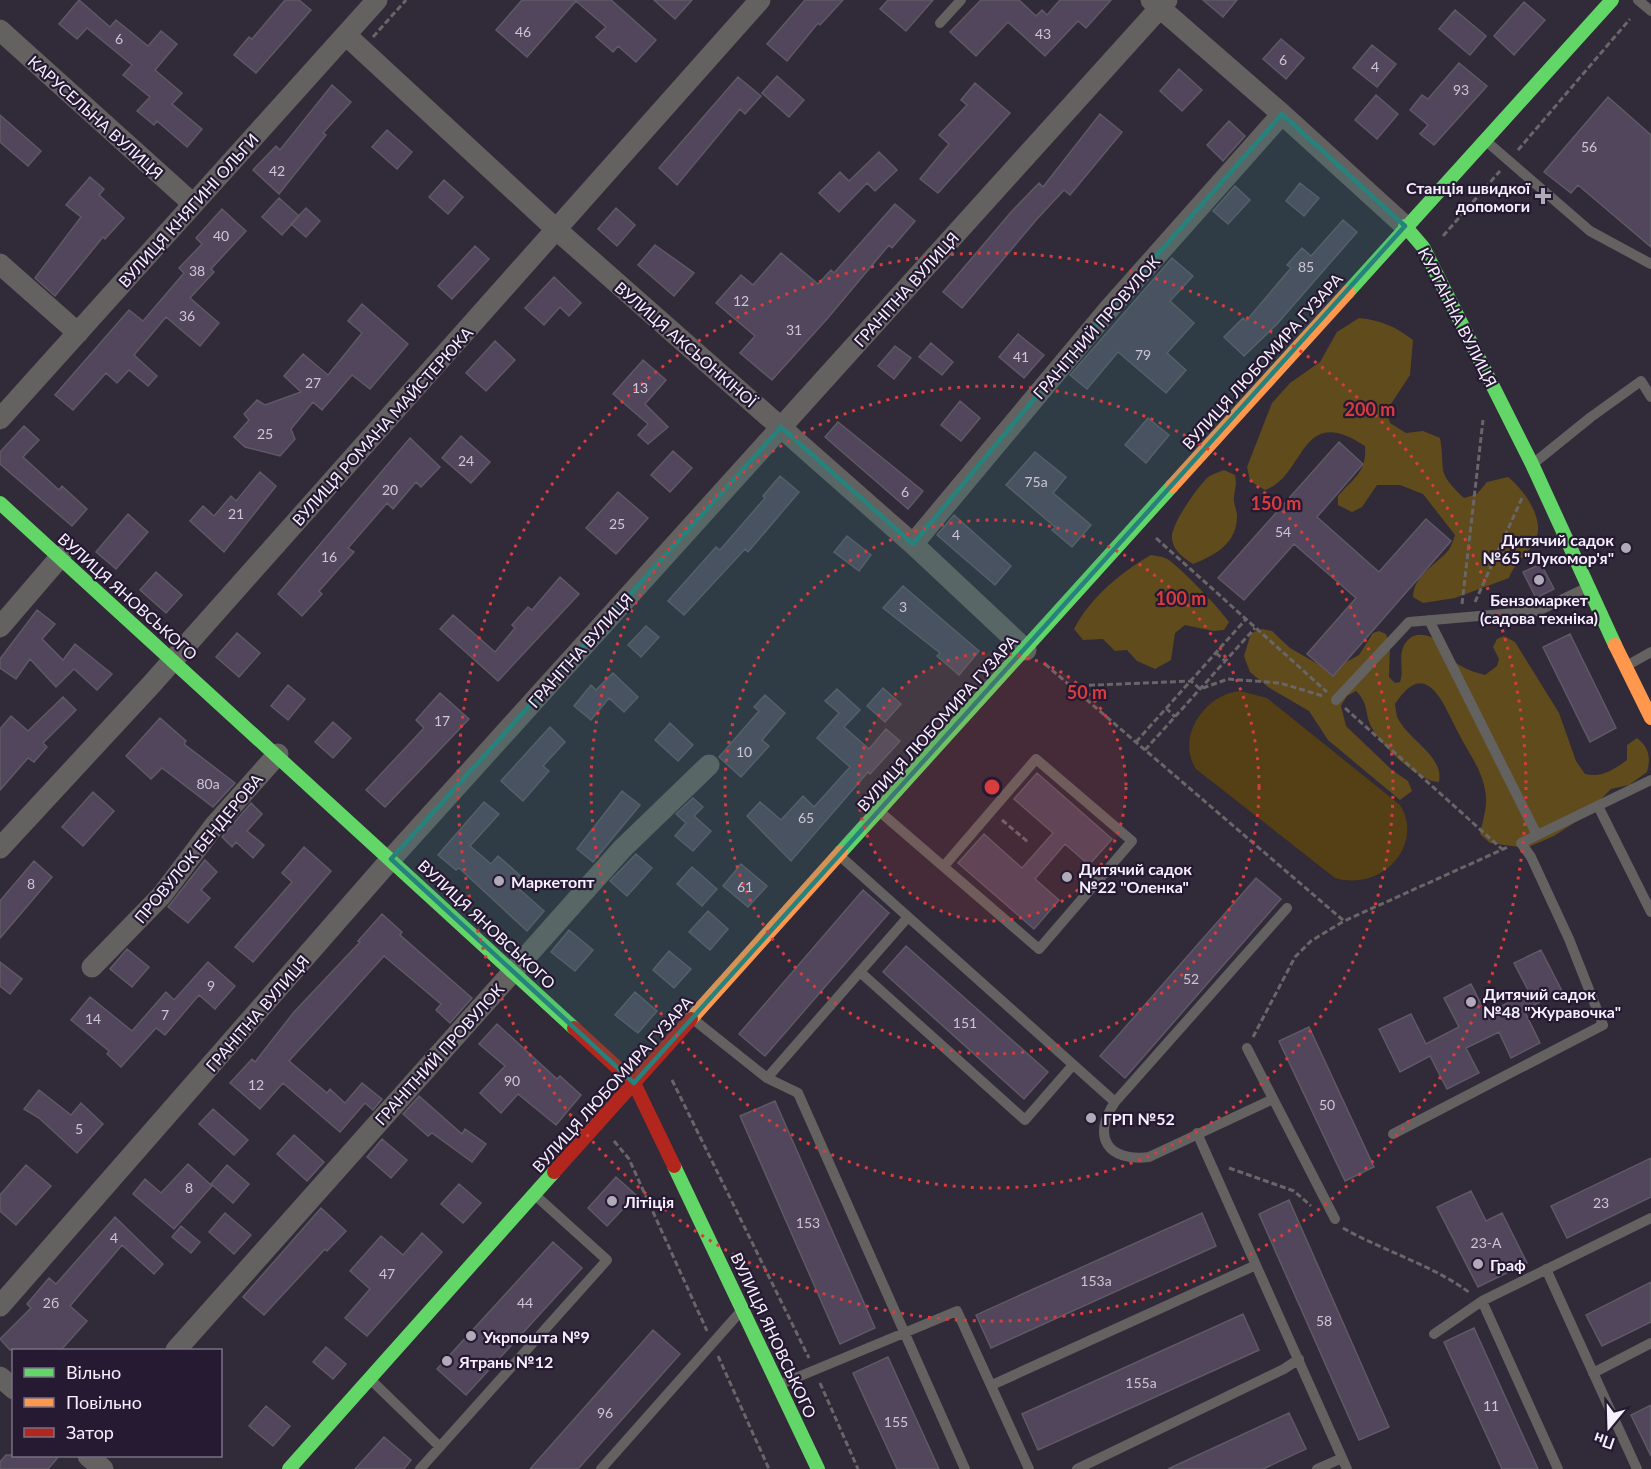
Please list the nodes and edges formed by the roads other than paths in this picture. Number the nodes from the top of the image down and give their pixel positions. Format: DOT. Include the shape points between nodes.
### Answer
graph roads {
  1 [pos="377,0"];
  2 [pos="760,0"];
  3 [pos="961,0"];
  4 [pos="1612,0"];
  5 [pos="1638,0"];
  6 [pos="1159,3"];
  7 [pos="1651,11"];
  8 [pos="940,23"];
  9 [pos="0,30"];
  10 [pos="355,43"];
  11 [pos="1282,114"];
  12 [pos="1486,141"];
  13 [pos="192,203"];
  14 [pos="1406,226"];
  15 [pos="558,231"];
  16 [pos="0,264"];
  17 [pos="1651,264"];
  18 [pos="78,333"];
  19 [pos="1651,374"];
  20 [pos="1641,381"];
  21 [pos="1651,397"];
  22 [pos="0,419"];
  23 [pos="781,427"];
  24 [pos="1532,464"];
  25 [pos="0,503"];
  26 [pos="914,543"];
  27 [pos="61,556"];
  28 [pos="1587,587"];
  29 [pos="1429,621"];
  30 [pos="0,627"];
  31 [pos="1026,650"];
  32 [pos="1651,652"];
  33 [pos="173,659"];
  34 [pos="1625,666"];
  35 [pos="1336,700"];
  36 [pos="1651,718"];
  37 [pos="278,754"];
  38 [pos="709,765"];
  39 [pos="1651,780"];
  40 [pos="1598,806"];
  41 [pos="879,811"];
  42 [pos="1538,835"];
  43 [pos="0,848"];
  44 [pos="840,856"];
  45 [pos="391,859"];
  46 [pos="944,867"];
  47 [pos="1287,908"];
  48 [pos="1651,912"];
  49 [pos="908,917"];
  50 [pos="92,967"];
  51 [pos="513,970"];
  52 [pos="860,972"];
  53 [pos="692,1018"];
  54 [pos="1246,1048"];
  55 [pos="1073,1065"];
  56 [pos="767,1078"];
  57 [pos="634,1083"];
  58 [pos="1271,1100"];
  59 [pos="1115,1102"];
  60 [pos="1197,1133"];
  61 [pos="1393,1134"];
  62 [pos="535,1195"];
  63 [pos="1651,1218"];
  64 [pos="1335,1219"];
  65 [pos="1256,1265"];
  66 [pos="1546,1269"];
  67 [pos="1482,1301"];
  68 [pos="0,1306"];
  69 [pos="743,1308"];
  70 [pos="905,1333"];
  71 [pos="1434,1334"];
  72 [pos="1651,1343"];
  73 [pos="177,1349"];
  74 [pos="1299,1359"];
  75 [pos="1593,1373"];
  76 [pos="0,1377"];
  77 [pos="371,1380"];
  78 [pos="780,1384"];
  79 [pos="992,1385"];
  80 [pos="12,1387"];
  81 [pos="440,1446"];
  82 [pos="90,1457"];
  83 [pos="1344,1464"];
  84 [pos="422,1468"];
  85 [pos="103,1469"];
  86 [pos="289,1469"];
  87 [pos="601,1469"];
  88 [pos="818,1469"];
  89 [pos="965,1469"];
  90 [pos="1029,1469"];
  91 [pos="1077,1469"];
  92 [pos="1317,1469"];
  93 [pos="1558,1469"];
  94 [pos="1637,1469"];
  1 -- 10 [label="street, ВУЛИЦЯ КНЯГИНІ ОЛЬГИ"];
  2 -- 15 [label="street, ВУЛИЦЯ РОМАНА МАЙСТЕРЮКА"];
  3 -- 8 [label="lane"];
  4 -- 12 [label="street, ВУЛИЦЯ ЛЮБОМИРА ГУЗАРА"];
  5 -- 7 [label="lane"];
  6 -- 11 [label="street, КУРГАННА ВУЛИЦЯ"];
  6 -- 23 [label="street, ГРАНІТНА ВУЛИЦЯ"];
  9 -- 13 [label="street, КАРУСЕЛЬНА ВУЛИЦЯ"];
  10 -- 13 [label="street, ВУЛИЦЯ КНЯГИНІ ОЛЬГИ"];
  10 -- 15 [label="street, ВУЛИЦЯ АКСЬОНКІНОЇ"];
  11 -- 14 [label="street, КУРГАННА ВУЛИЦЯ"];
  11 -- 26 [label="street, ГРАНІТНИЙ ПРОВУЛОК" via="1109,309"];
  12 -- 14 [label="street, ВУЛИЦЯ ЛЮБОМИРА ГУЗАРА"];
  12 -- 17 [label="lane" via="1590,231"];
  13 -- 18 [label="street, ВУЛИЦЯ КНЯГИНІ ОЛЬГИ"];
  14 -- 24 [label="street, КУРГАННА ВУЛИЦЯ" via="1424,247"];
  14 -- 31 [label="street, ВУЛИЦЯ ЛЮБОМИРА ГУЗАРА"];
  15 -- 23 [label="street, ВУЛИЦЯ АКСЬОНКІНОЇ"];
  15 -- 33 [label="street, ВУЛИЦЯ РОМАНА МАЙСТЕРЮКА"];
  16 -- 18 [label="street"];
  18 -- 22 [label="street, ВУЛИЦЯ КНЯГИНІ ОЛЬГИ"];
  19 -- 20 [label="lane"];
  20 -- 21 [label="lane"];
  20 -- 24 [label="lane"];
  23 -- 26 [label="street, ВУЛИЦЯ АКСЬОНКІНОЇ"];
  23 -- 45 [label="street, ГРАНІТНА ВУЛИЦЯ"];
  24 -- 28 [label="street, КУРГАННА ВУЛИЦЯ"];
  25 -- 27 [label="street, ВУЛИЦЯ ЯНОВСЬКОГО"];
  26 -- 31 [label="street, ВУЛИЦЯ АКСЬОНКІНОЇ"];
  27 -- 30 [label="street"];
  27 -- 33 [label="street, ВУЛИЦЯ ЯНОВСЬКОГО"];
  28 -- 29 [label="lane" via="1538,611"];
  28 -- 34 [label="street, КУРГАННА ВУЛИЦЯ"];
  29 -- 35 [label="lane" via="1408,622"];
  29 -- 42 [label="lane"];
  31 -- 41 [label="street, ВУЛИЦЯ ЛЮБОМИРА ГУЗАРА"];
  32 -- 34 [label="lane"];
  33 -- 37 [label="street, ВУЛИЦЯ ЯНОВСЬКОГО"];
  33 -- 43 [label="street, ВУЛИЦЯ РОМАНА МАЙСТЕРЮКА"];
  34 -- 36 [label="street, КУРГАННА ВУЛИЦЯ"];
  37 -- 45 [label="street, ВУЛИЦЯ ЯНОВСЬКОГО"];
  37 -- 50 [label="street, ПРОВУЛОК БЕНДЕРОВА" via="214,826 162,895"];
  38 -- 51 [label="street, ГРАНІТНИЙ ПРОВУЛОК" via="622,849"];
  39 -- 40 [label="lane"];
  40 -- 42 [label="lane"];
  40 -- 48 [label="lane"];
  41 -- 44 [label="street, ВУЛИЦЯ ЛЮБОМИРА ГУЗАРА"];
  41 -- 46 [label="lane"];
  42 -- 61 [label="lane" via="1521,843 1569,939 1603,1025"];
  44 -- 49 [label="lane"];
  44 -- 53 [label="street, ВУЛИЦЯ ЛЮБОМИРА ГУЗАРА"];
  45 -- 51 [label="street, ВУЛИЦЯ ЯНОВСЬКОГО"];
  45 -- 68 [label="street, ГРАНІТНА ВУЛИЦЯ"];
  46 -- 46 [label="lane" via="1036,759 1132,841 1039,949"];
  47 -- 59 [label="lane"];
  49 -- 52 [label="lane"];
  49 -- 55 [label="lane"];
  51 -- 57 [label="street, ВУЛИЦЯ ЯНОВСЬКОГО"];
  51 -- 73 [label="street, ГРАНІТНИЙ ПРОВУЛОК"];
  52 -- 55 [label="lane" via="1024,1120"];
  52 -- 56 [label="lane"];
  53 -- 56 [label="lane"];
  53 -- 57 [label="street, ВУЛИЦЯ ЛЮБОМИРА ГУЗАРА"];
  54 -- 58 [label="lane"];
  55 -- 59 [label="lane"];
  56 -- 70 [label="lane" via="798,1093"];
  57 -- 62 [label="street, ВУЛИЦЯ ЛЮБОМИРА ГУЗАРА"];
  57 -- 69 [label="street, ВУЛИЦЯ ЯНОВСЬКОГО"];
  58 -- 60 [label="lane"];
  58 -- 64 [label="lane"];
  59 -- 60 [label="lane" via="1102,1126 1103,1137 1121,1155 1149,1157"];
  60 -- 65 [label="lane"];
  62 -- 77 [label="street, ВУЛИЦЯ ЛЮБОМИРА ГУЗАРА"];
  62 -- 81 [label="lane" via="607,1260"];
  63 -- 66 [label="lane"];
  65 -- 74 [label="lane"];
  65 -- 79 [label="lane"];
  66 -- 67 [label="lane"];
  66 -- 75 [label="lane"];
  67 -- 71 [label="lane"];
  67 -- 93 [label="lane"];
  69 -- 78 [label="street, ВУЛИЦЯ ЯНОВСЬКОГО"];
  69 -- 87 [label="lane"];
  70 -- 78 [label="lane"];
  70 -- 79 [label="lane" via="957,1311"];
  70 -- 89 [label="lane"];
  72 -- 75 [label="lane"];
  74 -- 83 [label="lane"];
  74 -- 91 [label="lane"];
  75 -- 94 [label="lane"];
  76 -- 80 [label="street"];
  77 -- 81 [label="lane"];
  77 -- 86 [label="street, ВУЛИЦЯ ЛЮБОМИРА ГУЗАРА"];
  78 -- 88 [label="street, ВУЛИЦЯ ЯНОВСЬКОГО"];
  79 -- 90 [label="lane"];
  81 -- 84 [label="lane"];
  82 -- 85 [label="street"];
  83 -- 92 [label="lane"];
}
